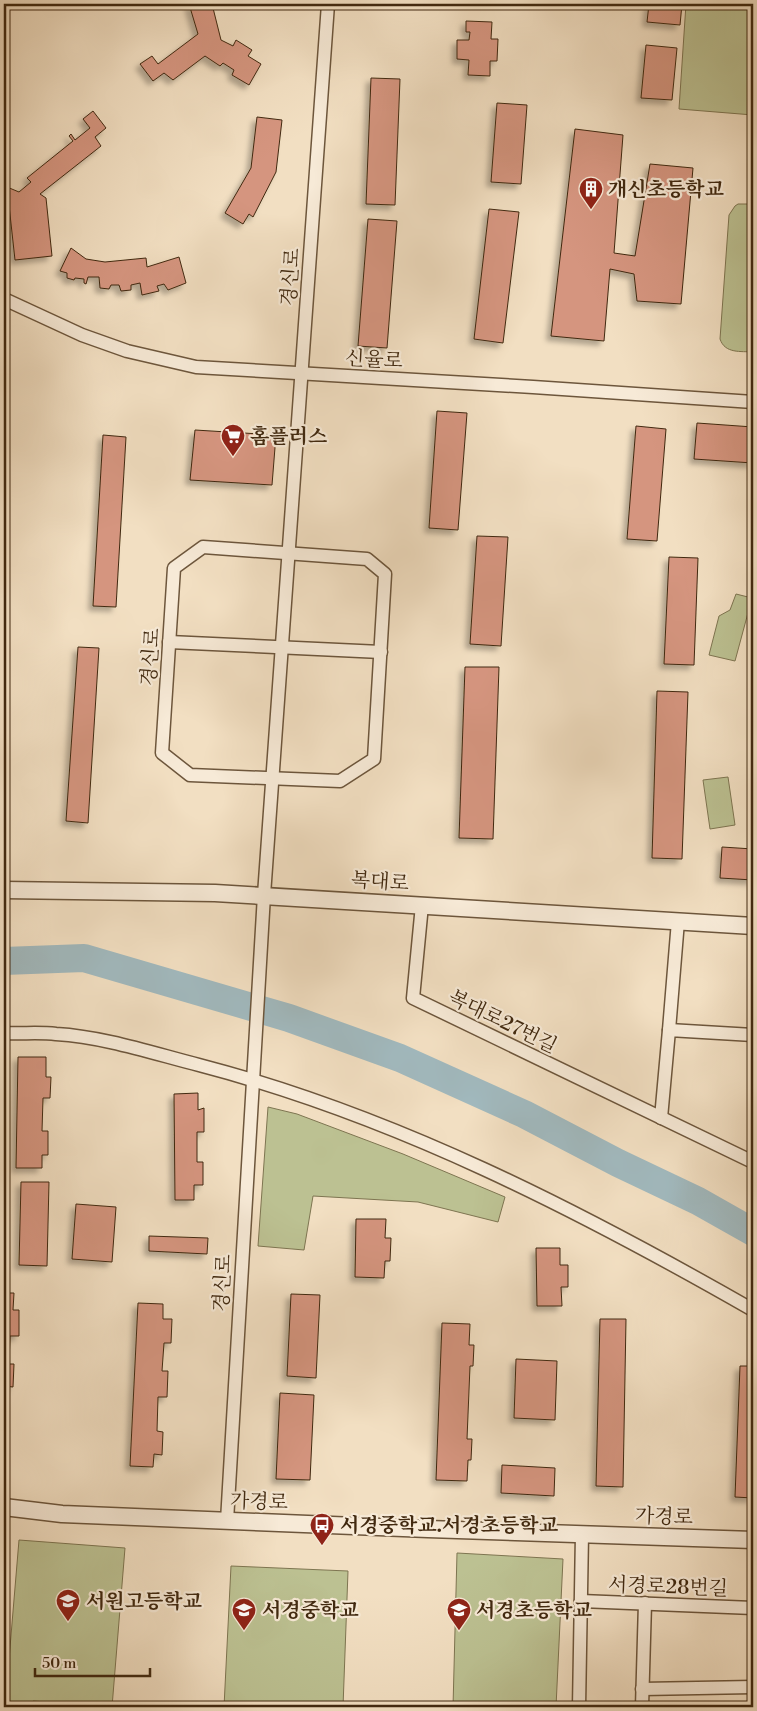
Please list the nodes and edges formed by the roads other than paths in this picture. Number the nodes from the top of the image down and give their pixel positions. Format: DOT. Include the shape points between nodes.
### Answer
graph roads {
  1 [pos="328,4"];
  2 [pos="4,299"];
  3 [pos="302,374"];
  4 [pos="753,402"];
  5 [pos="289,553"];
  6 [pos="169,642"];
  7 [pos="282,648"];
  8 [pos="381,652"];
  9 [pos="272,778"];
  10 [pos="4,890"];
  11 [pos="264,896"];
  12 [pos="422,905"];
  13 [pos="678,921"];
  14 [pos="753,926"];
  15 [pos="669,1030"];
  16 [pos="4,1034"];
  17 [pos="753,1035"];
  18 [pos="253,1079"];
  19 [pos="662,1118"];
  20 [pos="753,1162"];
  21 [pos="753,1310"];
  22 [pos="4,1507"];
  23 [pos="227,1521"];
  24 [pos="582,1534"];
  25 [pos="753,1540"];
  26 [pos="581,1601"];
  27 [pos="645,1603"];
  28 [pos="753,1608"];
  29 [pos="753,1687"];
  30 [pos="642,1689"];
  31 [pos="579,1707"];
  32 [pos="642,1707"];
  1 -- 3 [label="street, 경신로"];
  2 -- 3 [label="street, 신율로" via="82,335 128,351 196,367"];
  3 -- 4 [label="street, 신율로"];
  3 -- 5 [label="street, 경신로"];
  5 -- 6 [label="street, 경신로" via="202,547 174,568"];
  5 -- 7 [label="street, 경신로"];
  5 -- 8 [label="street, 경신로" via="367,559 386,574"];
  6 -- 7 [label="street"];
  6 -- 9 [label="street, 경신로" via="162,753 190,775"];
  7 -- 8 [label="street"];
  7 -- 9 [label="street, 경신로"];
  8 -- 9 [label="street, 경신로" via="374,759 340,781"];
  9 -- 11 [label="street, 경신로"];
  10 -- 11 [label="street, 복대로" via="215,892"];
  11 -- 12 [label="street, 복대로"];
  11 -- 18 [label="street, 경신로"];
  12 -- 13 [label="street, 복대로"];
  12 -- 19 [label="street, 복대로27번길" via="413,998"];
  13 -- 14 [label="street, 복대로"];
  13 -- 15 [label="street"];
  15 -- 17 [label="street"];
  15 -- 19 [label="street"];
  16 -- 18 [label="street" via="57,1034 116,1043"];
  18 -- 21 [label="street" via="399,1132 490,1172"];
  18 -- 23 [label="street, 경신로"];
  19 -- 20 [label="street"];
  22 -- 23 [label="street, 가경로" via="62,1514"];
  23 -- 24 [label="street, 가경로"];
  24 -- 25 [label="street, 가경로"];
  24 -- 26 [label="street"];
  26 -- 27 [label="street, 서경로28번길"];
  26 -- 31 [label="street"];
  27 -- 28 [label="street, 서경로28번길"];
  27 -- 30 [label="street"];
  29 -- 30 [label="street"];
  30 -- 32 [label="street"];
}
